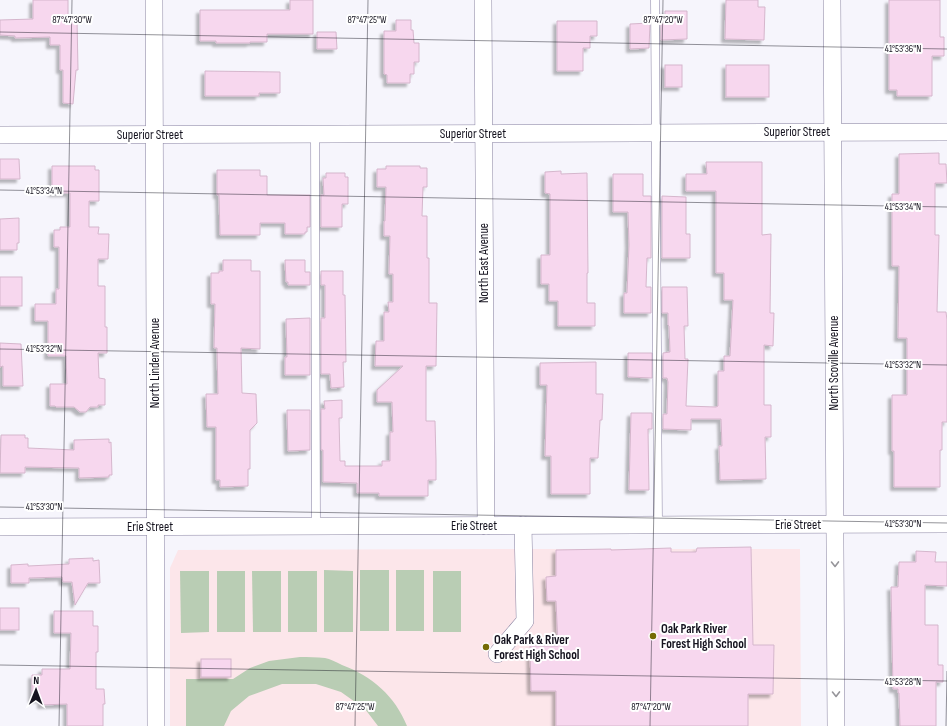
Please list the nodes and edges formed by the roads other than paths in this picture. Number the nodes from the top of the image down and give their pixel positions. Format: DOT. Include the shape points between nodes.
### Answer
graph roads {
  1 [pos="154,0"];
  2 [pos="483,0"];
  3 [pos="655,0"];
  4 [pos="832,0"];
  5 [pos="832,132"];
  6 [pos="947,132"];
  7 [pos="656,133"];
  8 [pos="316,134"];
  9 [pos="484,134"];
  10 [pos="0,135"];
  11 [pos="154,135"];
  12 [pos="947,524"];
  13 [pos="523,525"];
  14 [pos="834,525"];
  15 [pos="155,526"];
  16 [pos="316,526"];
  17 [pos="486,526"];
  18 [pos="658,526"];
  19 [pos="0,527"];
  20 [pos="497,654"];
  21 [pos="156,726"];
  22 [pos="836,726"];
  1 -- 11 [label="street, North Linden Avenue"];
  2 -- 9 [label="street, North East Avenue"];
  3 -- 7 [label="lane"];
  4 -- 5 [label="street, North Scoville Avenue"];
  5 -- 6 [label="street, Superior Street"];
  5 -- 7 [label="street, Superior Street"];
  5 -- 14 [label="street, North Scoville Avenue"];
  7 -- 9 [label="street, Superior Street"];
  7 -- 18 [label="lane"];
  8 -- 9 [label="street, Superior Street"];
  8 -- 11 [label="street, Superior Street"];
  8 -- 16 [label="lane"];
  9 -- 17 [label="street, North East Avenue"];
  10 -- 11 [label="street, Superior Street"];
  11 -- 15 [label="street, North Linden Avenue"];
  12 -- 14 [label="street, Erie Street"];
  13 -- 17 [label="street, Erie Street"];
  13 -- 18 [label="street, Erie Street"];
  13 -- 20 [label="street" via="525,621"];
  14 -- 18 [label="street, Erie Street"];
  14 -- 22 [label="street, North Scoville Avenue, one-way"];
  15 -- 16 [label="street, Erie Street"];
  15 -- 19 [label="street, Erie Street"];
  15 -- 21 [label="street, North Linden Avenue"];
  16 -- 17 [label="street, Erie Street"];
}
